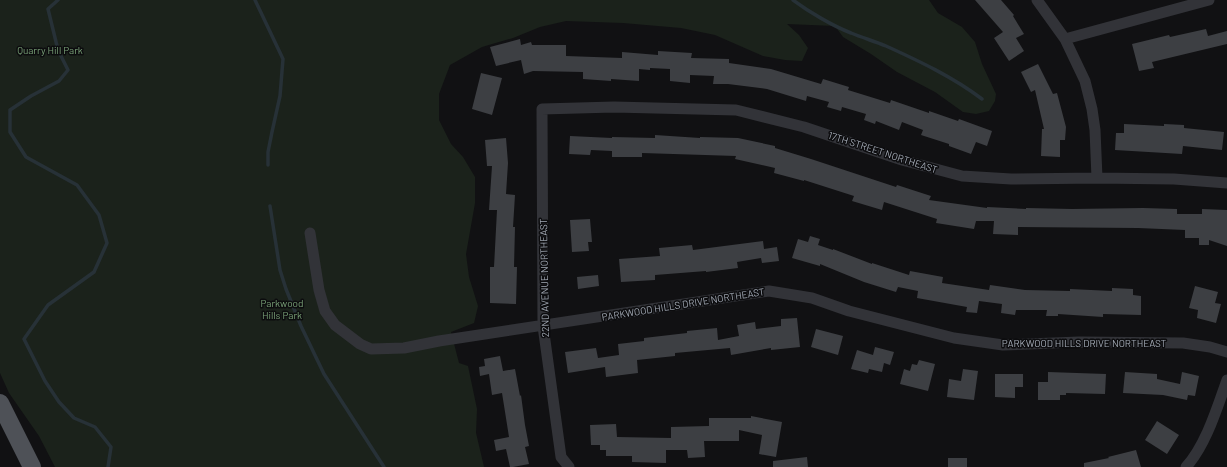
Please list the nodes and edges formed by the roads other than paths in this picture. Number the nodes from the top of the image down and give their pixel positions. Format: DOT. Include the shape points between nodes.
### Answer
graph roads {
  1 [pos="1037,0"];
  2 [pos="1209,0"];
  3 [pos="1065,39"];
  4 [pos="542,109"];
  5 [pos="1097,178"];
  6 [pos="1227,183"];
  7 [pos="310,233"];
  8 [pos="543,326"];
  9 [pos="1227,352"];
  10 [pos="1227,380"];
  11 [pos="0,403"];
  12 [pos="32,467"];
  13 [pos="569,467"];
  14 [pos="1186,467"];
  1 -- 3 [label="street"];
  2 -- 3 [label="street"];
  3 -- 5 [label="street" via="1085,81 1092,109"];
  4 -- 5 [label="street, 17TH STREET NORTHEAST" via="614,107 736,110 804,127 902,160 962,176 1011,179"];
  4 -- 8 [label="street, 22ND AVENUE NORTHEAST"];
  5 -- 6 [label="street, 17TH STREET NORTHEAST"];
  7 -- 8 [label="street, PARKWOOD HILLS DRIVE NORTHEAST" via="325,311 335,325 347,335 371,349 404,348"];
  8 -- 9 [label="street, PARKWOOD HILLS DRIVE NORTHEAST" via="769,291 812,298 849,311 954,338 1004,345 1079,342 1183,343"];
  8 -- 13 [label="street, 22ND AVENUE NORTHEAST" via="561,457"];
  10 -- 14 [label="street" via="1210,426"];
  11 -- 12 [label="main road"];
}
